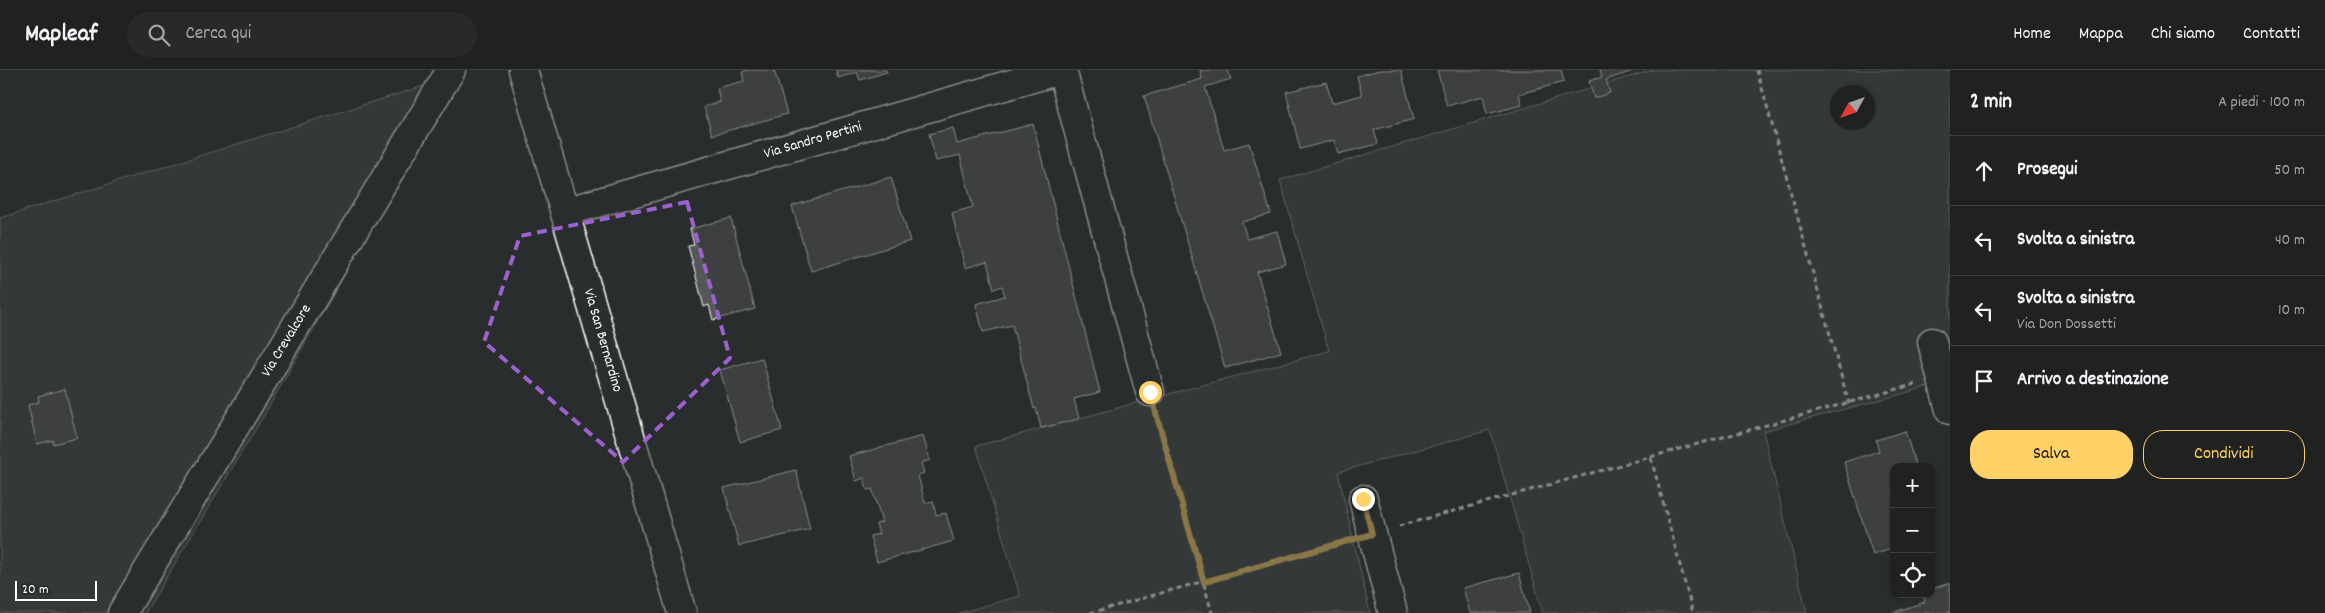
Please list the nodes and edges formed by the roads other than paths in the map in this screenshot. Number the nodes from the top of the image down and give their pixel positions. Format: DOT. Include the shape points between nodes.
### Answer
graph roads {
  1 [pos="451,70"];
  2 [pos="523,70"];
  3 [pos="1061,70"];
  4 [pos="565,212"];
  5 [pos="1932,342"];
  6 [pos="1150,392"];
  7 [pos="1950,410"];
  8 [pos="1363,499"];
  9 [pos="122,613"];
  10 [pos="682,613"];
  11 [pos="1393,613"];
  1 -- 9 [label="street, Via Crevalcore"];
  2 -- 4 [label="street, Via San Bernardino"];
  3 -- 4 [label="street, Via Sandro Pertini"];
  3 -- 6 [label="street, Via Sandro Pertini"];
  4 -- 10 [label="street, Via San Bernardino"];
  5 -- 7 [label="street"];
  8 -- 11 [label="street"];
}
